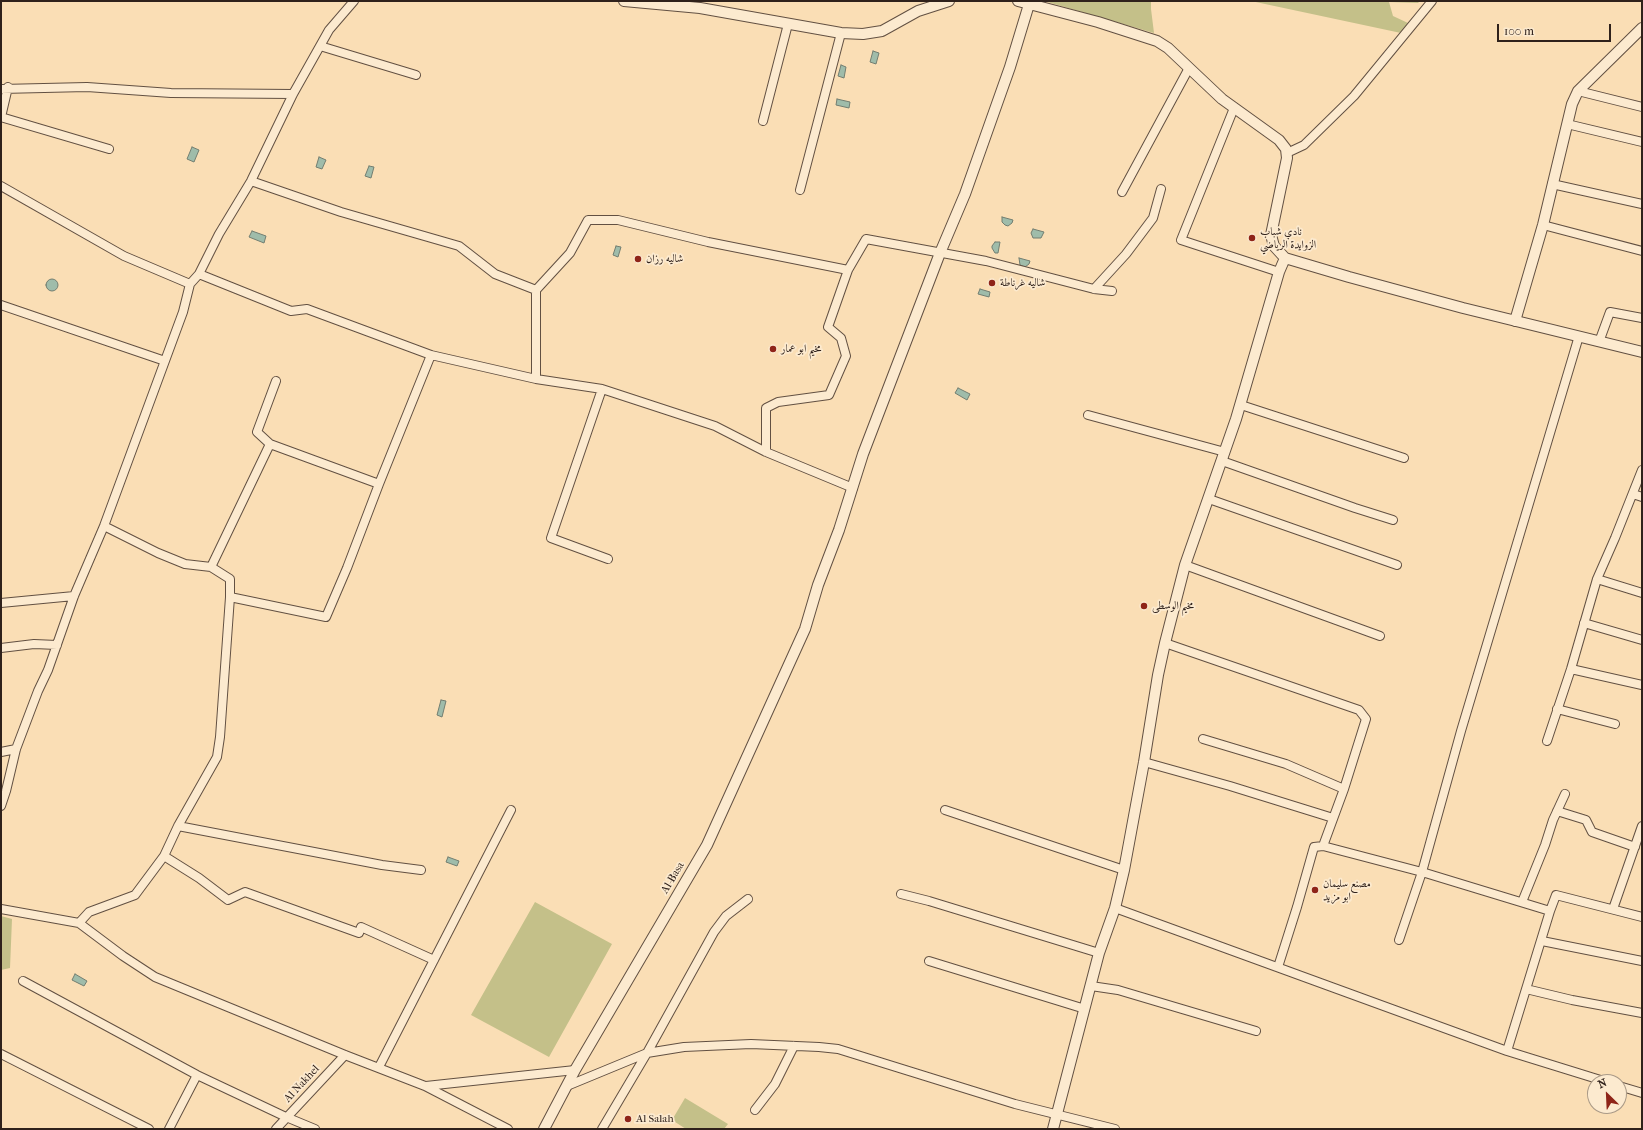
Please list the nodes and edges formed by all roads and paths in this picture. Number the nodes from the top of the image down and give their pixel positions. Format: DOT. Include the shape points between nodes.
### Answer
graph roads {
  1 [pos="354,1"];
  2 [pos="624,1"];
  3 [pos="949,1"];
  4 [pos="1018,1"];
  5 [pos="1432,1"];
  6 [pos="1030,2"];
  7 [pos="702,5"];
  8 [pos="788,24"];
  9 [pos="1641,30"];
  10 [pos="841,33"];
  11 [pos="320,46"];
  12 [pos="1189,68"];
  13 [pos="416,75"];
  14 [pos="5,88"];
  15 [pos="1578,91"];
  16 [pos="293,94"];
  17 [pos="1642,107"];
  18 [pos="1234,108"];
  19 [pos="762,121"];
  20 [pos="1567,124"];
  21 [pos="1642,142"];
  22 [pos="109,149"];
  23 [pos="1286,153"];
  24 [pos="251,181"];
  25 [pos="1552,184"];
  26 [pos="1,186"];
  27 [pos="1160,189"];
  28 [pos="800,190"];
  29 [pos="1122,192"];
  30 [pos="1642,204"];
  31 [pos="1543,225"];
  32 [pos="1642,251"];
  33 [pos="940,253"];
  34 [pos="1285,258"];
  35 [pos="848,270"];
  36 [pos="1279,272"];
  37 [pos="199,274"];
  38 [pos="190,284"];
  39 [pos="1094,288"];
  40 [pos="536,290"];
  41 [pos="1112,290"];
  42 [pos="1,305"];
  43 [pos="1642,318"];
  44 [pos="1515,321"];
  45 [pos="1579,336"];
  46 [pos="1599,342"];
  47 [pos="1642,352"];
  48 [pos="431,355"];
  49 [pos="165,361"];
  50 [pos="536,379"];
  51 [pos="276,382"];
  52 [pos="602,389"];
  53 [pos="1241,404"];
  54 [pos="1088,415"];
  55 [pos="270,444"];
  56 [pos="766,452"];
  57 [pos="1223,457"];
  58 [pos="1404,458"];
  59 [pos="1642,470"];
  60 [pos="379,484"];
  61 [pos="853,488"];
  62 [pos="1633,494"];
  63 [pos="1642,497"];
  64 [pos="1209,499"];
  65 [pos="1393,520"];
  66 [pos="104,526"];
  67 [pos="608,559"];
  68 [pos="1185,565"];
  69 [pos="1397,566"];
  70 [pos="211,567"];
  71 [pos="1597,579"];
  72 [pos="1642,593"];
  73 [pos="74,596"];
  74 [pos="230,597"];
  75 [pos="1,603"];
  76 [pos="1584,623"];
  77 [pos="1380,636"];
  78 [pos="1642,640"];
  79 [pos="1164,643"];
  80 [pos="57,645"];
  81 [pos="1,648"];
  82 [pos="1571,669"];
  83 [pos="1642,685"];
  84 [pos="1557,709"];
  85 [pos="1616,724"];
  86 [pos="1202,738"];
  87 [pos="1547,741"];
  88 [pos="16,749"];
  89 [pos="1,752"];
  90 [pos="1144,762"];
  91 [pos="1344,789"];
  92 [pos="4,791"];
  93 [pos="1565,794"];
  94 [pos="1,806"];
  95 [pos="511,810"];
  96 [pos="945,810"];
  97 [pos="1557,811"];
  98 [pos="1333,818"];
  99 [pos="178,826"];
  100 [pos="1642,826"];
  101 [pos="1640,838"];
  102 [pos="1322,846"];
  103 [pos="1635,847"];
  104 [pos="164,856"];
  105 [pos="421,870"];
  106 [pos="1124,870"];
  107 [pos="1422,872"];
  108 [pos="901,894"];
  109 [pos="748,899"];
  110 [pos="1522,902"];
  111 [pos="1114,908"];
  112 [pos="1,909"];
  113 [pos="1613,909"];
  114 [pos="1550,911"];
  115 [pos="1642,917"];
  116 [pos="79,923"];
  117 [pos="1399,940"];
  118 [pos="1542,941"];
  119 [pos="1099,953"];
  120 [pos="434,960"];
  121 [pos="929,961"];
  122 [pos="1642,961"];
  123 [pos="1278,967"];
  124 [pos="23,981"];
  125 [pos="1091,986"];
  126 [pos="1526,989"];
  127 [pos="1085,1009"];
  128 [pos="1642,1013"];
  129 [pos="1256,1031"];
  130 [pos="794,1046"];
  131 [pos="1508,1051"];
  132 [pos="647,1053"];
  133 [pos="1,1054"];
  134 [pos="345,1055"];
  135 [pos="379,1068"];
  136 [pos="575,1070"];
  137 [pos="198,1075"];
  138 [pos="1587,1076"];
  139 [pos="425,1086"];
  140 [pos="567,1086"];
  141 [pos="1627,1088"];
  142 [pos="1642,1093"];
  143 [pos="754,1110"];
  144 [pos="1057,1114"];
  145 [pos="286,1117"];
  146 [pos="149,1129"];
  147 [pos="169,1129"];
  148 [pos="276,1129"];
  149 [pos="315,1129"];
  150 [pos="508,1129"];
  151 [pos="544,1129"];
  152 [pos="602,1129"];
  153 [pos="1053,1129"];
  154 [pos="1115,1129"];
  1 -- 11 [label="street"];
  2 -- 7 [label="street"];
  3 -- 10 [label="street" via="918,11 882,31 864,34"];
  4 -- 6 [label="street"];
  5 -- 23 [label="street" via="1354,96 1304,145"];
  6 -- 12 [label="street" via="1157,41"];
  6 -- 33 [label="street, Al-Basa" via="1010,68 970,180"];
  7 -- 8 [label="street"];
  8 -- 10 [label="street"];
  8 -- 19 [label="street"];
  9 -- 15 [label="street"];
  10 -- 28 [label="street"];
  11 -- 13 [label="street"];
  11 -- 16 [label="street"];
  12 -- 18 [label="street"];
  12 -- 29 [label="street"];
  14 -- 16 [label="street" via="87,87 171,93"];
  14 -- 22 [label="street" via="1,117"];
  15 -- 17 [label="street"];
  15 -- 20 [label="street"];
  16 -- 24 [label="street"];
  18 -- 23 [label="street" via="1279,140"];
  18 -- 36 [label="street" via="1180,240"];
  20 -- 21 [label="street"];
  20 -- 25 [label="street"];
  23 -- 34 [label="street" via="1271,235 1274,246"];
  24 -- 37 [label="street" via="219,234"];
  24 -- 40 [label="street" via="341,212 459,246 495,274"];
  25 -- 30 [label="street"];
  25 -- 31 [label="street"];
  26 -- 38 [label="street" via="124,256"];
  27 -- 39 [label="street" via="1154,218 1126,254"];
  31 -- 32 [label="street"];
  31 -- 44 [label="street"];
  33 -- 35 [label="street" via="866,239"];
  33 -- 39 [label="street" via="986,261"];
  33 -- 61 [label="street, Al-Basa" via="863,454"];
  34 -- 36 [label="street"];
  34 -- 44 [label="street"];
  35 -- 40 [label="street" via="708,242 618,220 588,220 570,253"];
  35 -- 56 [label="street" via="828,327 841,338 846,356 829,395 778,402 766,408"];
  36 -- 53 [label="street"];
  37 -- 38 [label="street"];
  37 -- 48 [label="street" via="291,311 307,309"];
  38 -- 49 [label="street"];
  39 -- 41 [label="street"];
  40 -- 50 [label="street"];
  42 -- 49 [label="street"];
  43 -- 46 [label="street" via="1610,312"];
  44 -- 45 [label="street"];
  45 -- 46 [label="street"];
  45 -- 107 [label="street" via="1461,731"];
  46 -- 47 [label="street"];
  48 -- 50 [label="street"];
  48 -- 60 [label="street"];
  49 -- 66 [label="street"];
  50 -- 52 [label="street"];
  51 -- 55 [label="street" via="257,432"];
  52 -- 56 [label="street" via="715,426"];
  52 -- 67 [label="street" via="551,538"];
  53 -- 57 [label="street"];
  53 -- 58 [label="street"];
  54 -- 57 [label="street"];
  55 -- 60 [label="street"];
  55 -- 70 [label="street"];
  56 -- 61 [label="street"];
  57 -- 64 [label="street"];
  57 -- 65 [label="street" via="1354,508"];
  59 -- 62 [label="street"];
  60 -- 74 [label="street" via="326,617"];
  61 -- 136 [label="street, Al-Basa" via="805,629 707,845"];
  62 -- 63 [label="street"];
  62 -- 71 [label="street"];
  64 -- 68 [label="street"];
  64 -- 69 [label="street"];
  66 -- 70 [label="street" via="185,564"];
  66 -- 73 [label="street"];
  68 -- 77 [label="street"];
  68 -- 79 [label="street"];
  70 -- 74 [label="street" via="230,579"];
  71 -- 72 [label="street"];
  71 -- 76 [label="street"];
  73 -- 75 [label="street"];
  73 -- 80 [label="street"];
  74 -- 99 [label="street" via="217,757"];
  76 -- 78 [label="street"];
  76 -- 82 [label="street"];
  79 -- 90 [label="street"];
  79 -- 91 [label="street" via="1359,710 1366,718"];
  80 -- 81 [label="street" via="34,644"];
  80 -- 88 [label="street"];
  82 -- 83 [label="street"];
  82 -- 84 [label="street"];
  84 -- 85 [label="street"];
  84 -- 87 [label="street"];
  86 -- 91 [label="street" via="1286,764"];
  88 -- 89 [label="street"];
  88 -- 92 [label="street"];
  90 -- 98 [label="street"];
  90 -- 106 [label="street"];
  91 -- 98 [label="street"];
  92 -- 94 [label="street"];
  93 -- 97 [label="street"];
  95 -- 120 [label="street"];
  96 -- 106 [label="street"];
  97 -- 103 [label="street" via="1586,820 1592,832"];
  97 -- 110 [label="street"];
  98 -- 102 [label="street"];
  99 -- 104 [label="street"];
  99 -- 105 [label="street" via="382,865"];
  100 -- 101 [label="street"];
  101 -- 103 [label="street"];
  102 -- 107 [label="street"];
  102 -- 123 [label="street" via="1314,847"];
  103 -- 113 [label="street"];
  104 -- 116 [label="street" via="136,895 89,912"];
  104 -- 120 [label="street" via="228,900 245,892 359,933 361,927"];
  106 -- 111 [label="street"];
  107 -- 110 [label="street"];
  107 -- 117 [label="street"];
  108 -- 119 [label="street"];
  109 -- 132 [label="street" via="726,916 714,932"];
  110 -- 114 [label="street"];
  111 -- 119 [label="street"];
  111 -- 123 [label="street"];
  112 -- 116 [label="street"];
  113 -- 114 [label="street" via="1556,895"];
  113 -- 115 [label="street"];
  114 -- 118 [label="street"];
  116 -- 134 [label="street" via="155,977"];
  118 -- 122 [label="street"];
  118 -- 126 [label="street"];
  119 -- 125 [label="street"];
  120 -- 135 [label="street"];
  121 -- 127 [label="street"];
  123 -- 131 [label="street"];
  124 -- 137 [label="street"];
  125 -- 127 [label="street"];
  125 -- 129 [label="street" via="1118,990"];
  126 -- 128 [label="street"];
  126 -- 131 [label="street"];
  127 -- 144 [label="street"];
  130 -- 132 [label="street" via="751,1044 684,1047"];
  130 -- 143 [label="street" via="775,1084"];
  130 -- 144 [label="street" via="838,1049 1015,1104"];
  131 -- 138 [label="street"];
  132 -- 140 [label="street"];
  132 -- 152 [label="street"];
  133 -- 146 [label="street"];
  134 -- 135 [label="street"];
  134 -- 145 [label="street, Al Nakhel"];
  135 -- 139 [label="street"];
  136 -- 139 [label="street"];
  136 -- 140 [label="street, Al-Basa"];
  137 -- 145 [label="street"];
  137 -- 147 [label="street"];
  139 -- 150 [label="street"];
  140 -- 151 [label="street, Al-Basa"];
  141 -- 142 [label="street"];
  144 -- 153 [label="street"];
  144 -- 154 [label="street"];
  145 -- 148 [label="street, Al Nakhel"];
  145 -- 149 [label="street"];
}
